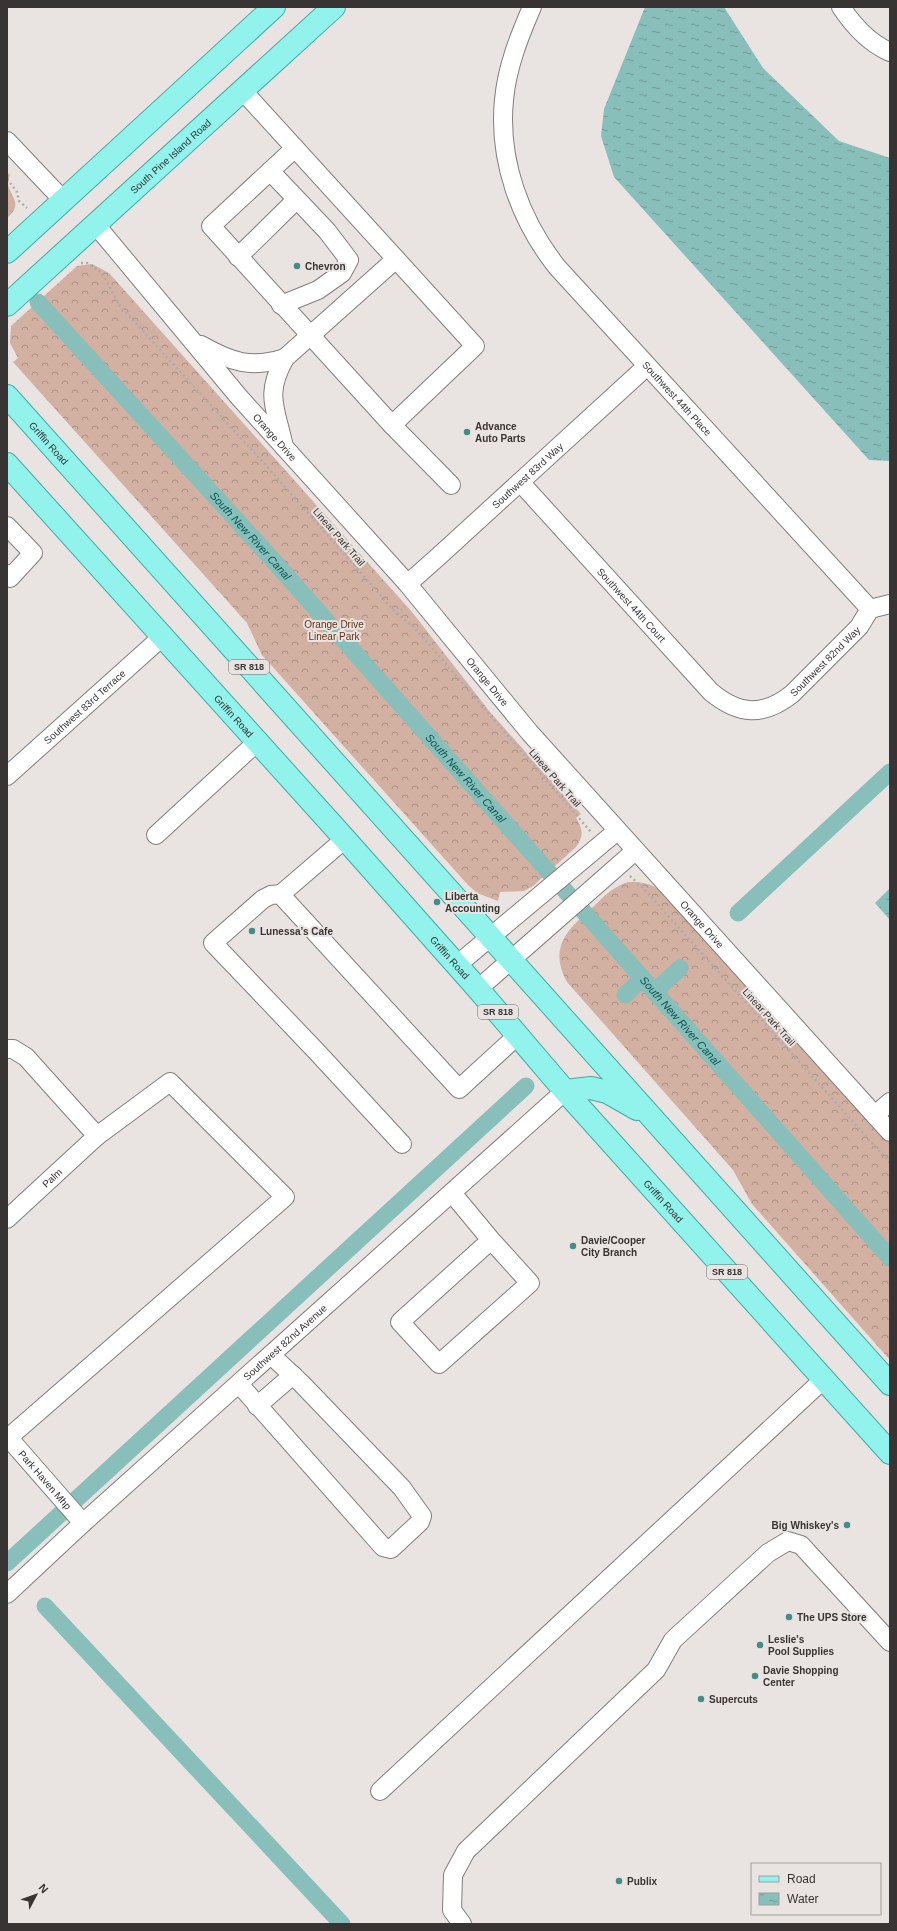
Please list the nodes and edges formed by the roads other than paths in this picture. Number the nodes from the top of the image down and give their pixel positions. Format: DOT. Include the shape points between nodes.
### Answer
graph roads {
  1 [pos="274,7"];
  2 [pos="334,7"];
  3 [pos="532,7"];
  4 [pos="840,7"];
  5 [pos="890,52"];
  6 [pos="242,90"];
  7 [pos="7,141"];
  8 [pos="295,148"];
  9 [pos="270,171"];
  10 [pos="62,199"];
  11 [pos="296,200"];
  12 [pos="95,224"];
  13 [pos="7,252"];
  14 [pos="238,257"];
  15 [pos="396,259"];
  16 [pos="281,304"];
  17 [pos="7,305"];
  18 [pos="310,336"];
  19 [pos="195,343"];
  20 [pos="285,358"];
  21 [pos="647,366"];
  22 [pos="7,396"];
  23 [pos="392,425"];
  24 [pos="284,449"];
  25 [pos="7,464"];
  26 [pos="520,482"];
  27 [pos="451,485"];
  28 [pos="7,526"];
  29 [pos="7,574"];
  30 [pos="406,582"];
  31 [pos="890,604"];
  32 [pos="870,609"];
  33 [pos="162,637"];
  34 [pos="753,711"];
  35 [pos="257,742"];
  36 [pos="7,776"];
  37 [pos="617,831"];
  38 [pos="156,836"];
  39 [pos="345,839"];
  40 [pos="635,851"];
  41 [pos="280,894"];
  42 [pos="491,938"];
  43 [pos="511,961"];
  44 [pos="457,965"];
  45 [pos="478,989"];
  46 [pos="518,1035"];
  47 [pos="7,1049"];
  48 [pos="565,1091"];
  49 [pos="890,1102"];
  50 [pos="875,1115"];
  51 [pos="654,1118"];
  52 [pos="890,1132"];
  53 [pos="97,1136"];
  54 [pos="402,1144"];
  55 [pos="452,1192"];
  56 [pos="7,1219"];
  57 [pos="491,1240"];
  58 [pos="271,1355"];
  59 [pos="293,1375"];
  60 [pos="824,1379"];
  61 [pos="239,1384"];
  62 [pos="890,1384"];
  63 [pos="257,1406"];
  64 [pos="8,1437"];
  65 [pos="890,1453"];
  66 [pos="82,1523"];
  67 [pos="7,1594"];
  68 [pos="890,1642"];
  69 [pos="380,1791"];
  70 [pos="462,1924"];
  1 -- 10 [label="main road"];
  2 -- 6 [label="main road, South Pine Island Road"];
  3 -- 21 [label="street, Southwest 44th Place" via="518,40 504,100 503,126 510,172 518,200 529,226 545,251"];
  4 -- 5 [label="street" via="859,30"];
  6 -- 8 [label="street"];
  6 -- 12 [label="main road, South Pine Island Road"];
  7 -- 10 [label="street"];
  8 -- 9 [label="street"];
  8 -- 15 [label="street"];
  9 -- 11 [label="street"];
  9 -- 14 [label="street" via="211,226"];
  10 -- 13 [label="main road"];
  11 -- 14 [label="street"];
  11 -- 16 [label="street" via="327,231 349,260 342,273 318,290"];
  12 -- 17 [label="main road, South Pine Island Road" via="68,259"];
  12 -- 19 [label="street, Orange Drive"];
  14 -- 16 [label="street"];
  15 -- 18 [label="street"];
  15 -- 23 [label="street" via="475,346"];
  16 -- 18 [label="street"];
  18 -- 20 [label="street"];
  18 -- 23 [label="street"];
  19 -- 20 [label="street" via="233,360 252,364 269,363"];
  19 -- 24 [label="street, Orange Drive"];
  20 -- 24 [label="street" via="278,371 272,395"];
  21 -- 26 [label="street, Southwest 83rd Way"];
  21 -- 32 [label="street, Southwest 44th Place"];
  22 -- 42 [label="main road, Griffin Road / SR 818"];
  23 -- 27 [label="street"];
  24 -- 30 [label="street, Orange Drive"];
  25 -- 33 [label="main road, Griffin Road / SR 818"];
  26 -- 30 [label="street, Southwest 83rd Way" via="412,580"];
  26 -- 34 [label="street, Southwest 44th Court" via="711,692 723,702"];
  28 -- 29 [label="street" via="33,553 10,578"];
  30 -- 37 [label="street, Orange Drive" via="530,733"];
  31 -- 32 [label="street"];
  32 -- 34 [label="street, Southwest 82nd Way" via="859,626 792,694 779,704"];
  33 -- 35 [label="main road, Griffin Road / SR 818"];
  33 -- 36 [label="street, Southwest 83rd Terrace"];
  35 -- 38 [label="street"];
  35 -- 39 [label="main road, Griffin Road / SR 818"];
  37 -- 40 [label="street, Orange Drive"];
  37 -- 42 [label="street"];
  39 -- 41 [label="street"];
  39 -- 44 [label="main road, Griffin Road / SR 818"];
  40 -- 43 [label="street"];
  40 -- 50 [label="street, Orange Drive"];
  41 -- 46 [label="street" via="459,1089"];
  41 -- 54 [label="street" via="263,899 213,944"];
  42 -- 43 [label="main road, Griffin Road / SR 818"];
  42 -- 44 [label="street"];
  43 -- 45 [label="street"];
  43 -- 51 [label="main road, Griffin Road / SR 818"];
  44 -- 45 [label="main road, Griffin Road / SR 818"];
  45 -- 46 [label="main road, Griffin Road / SR 818"];
  46 -- 48 [label="main road, Griffin Road / SR 818"];
  47 -- 53 [label="street" via="13,1049 26,1056"];
  48 -- 51 [label="main road" via="591,1088 607,1092"];
  48 -- 55 [label="street, Southwest 82nd Avenue"];
  48 -- 60 [label="main road, Griffin Road / SR 818"];
  49 -- 50 [label="street"];
  50 -- 52 [label="street, Orange Drive"];
  51 -- 62 [label="main road, Griffin Road / SR 818"];
  53 -- 56 [label="street, Palm"];
  53 -- 64 [label="street, Palm" via="170,1082 285,1197"];
  55 -- 57 [label="street"];
  55 -- 58 [label="street, Southwest 82nd Avenue"];
  57 -- 57 [label="street" via="530,1283 438,1364 400,1322"];
  58 -- 59 [label="street"];
  58 -- 61 [label="street, Southwest 82nd Avenue"];
  59 -- 63 [label="street"];
  59 -- 63 [label="street" via="402,1488 422,1516 420,1522 391,1549 384,1547"];
  60 -- 65 [label="main road, Griffin Road / SR 818"];
  60 -- 69 [label="street"];
  61 -- 63 [label="street"];
  61 -- 66 [label="street, Southwest 82nd Avenue"];
  64 -- 66 [label="street, Park Haven Mhp"];
  66 -- 67 [label="street, Southwest 82nd Avenue"];
  68 -- 70 [label="street" via="801,1545 788,1541 768,1553 673,1640 656,1670 466,1851 453,1876 452,1910"];
}
